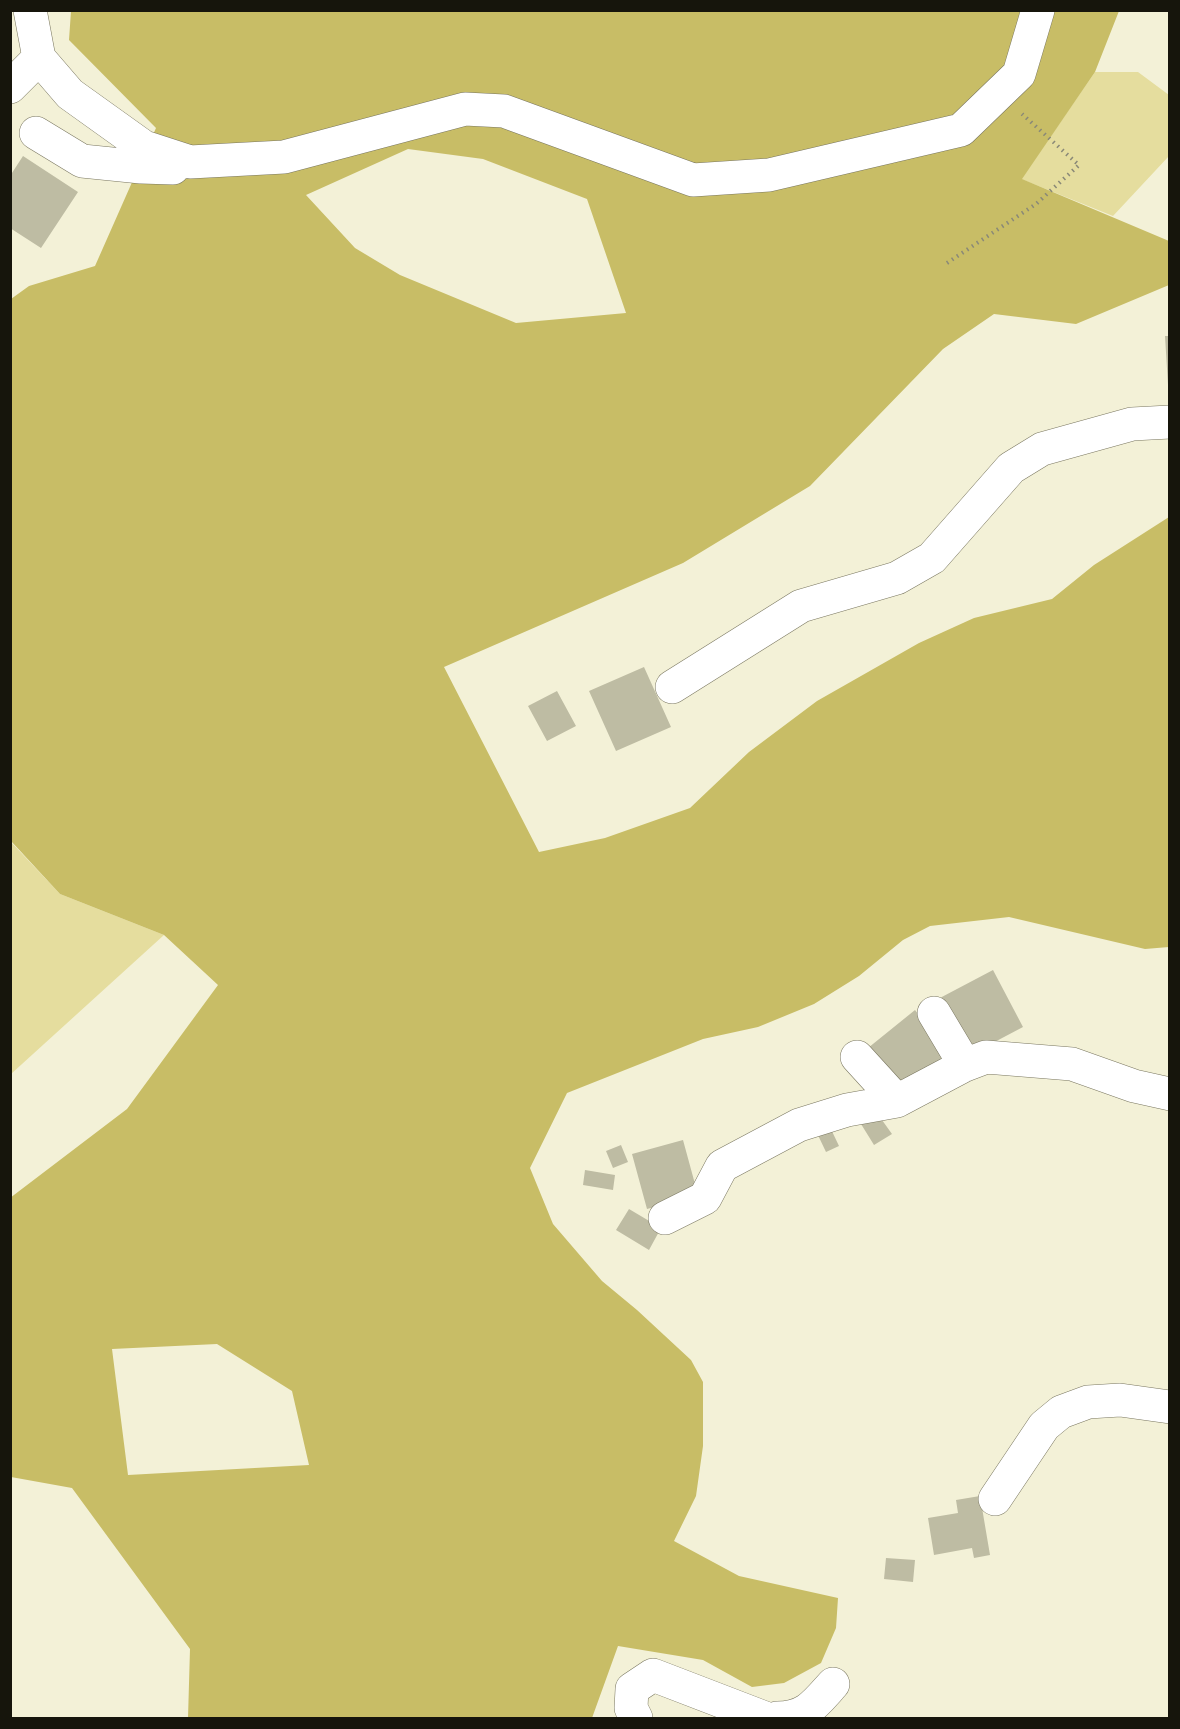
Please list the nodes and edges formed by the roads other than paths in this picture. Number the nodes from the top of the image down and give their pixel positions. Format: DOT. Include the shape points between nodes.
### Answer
graph roads {
  1 [pos="30,10"];
  2 [pos="1038,10"];
  3 [pos="20,73"];
  4 [pos="36,133"];
  5 [pos="236,161"];
  6 [pos="1170,422"];
  7 [pos="672,687"];
  8 [pos="934,1013"];
  9 [pos="857,1057"];
  10 [pos="964,1065"];
  11 [pos="1170,1094"];
  12 [pos="897,1101"];
  13 [pos="665,1218"];
  14 [pos="1170,1407"];
  15 [pos="995,1499"];
  16 [pos="833,1684"];
  17 [pos="636,1719"];
  18 [pos="765,1719"];
  19 [pos="777,1719"];
  1 -- 3 [label="street"];
  2 -- 5 [label="street" via="1019,74 961,130 769,175 693,180 504,111 465,109 284,157"];
  3 -- 5 [label="street" via="70,94 144,147 190,162"];
  4 -- 5 [label="street" via="82,161 190,168"];
  6 -- 7 [label="street" via="1132,424 1042,449 1011,468 932,558 897,578 801,606"];
  8 -- 10 [label="street"];
  9 -- 12 [label="street"];
  10 -- 11 [label="street" via="986,1057 1072,1064"];
  10 -- 12 [label="street"];
  12 -- 13 [label="street" via="847,1110 799,1125 722,1166 705,1198"];
  14 -- 15 [label="street" via="1120,1400 1088,1401 1061,1412 1044,1426"];
  16 -- 19 [label="street" via="813,1706 794,1718"];
  17 -- 18 [label="street" via="631,1708 632,1689 653,1675"];
}
